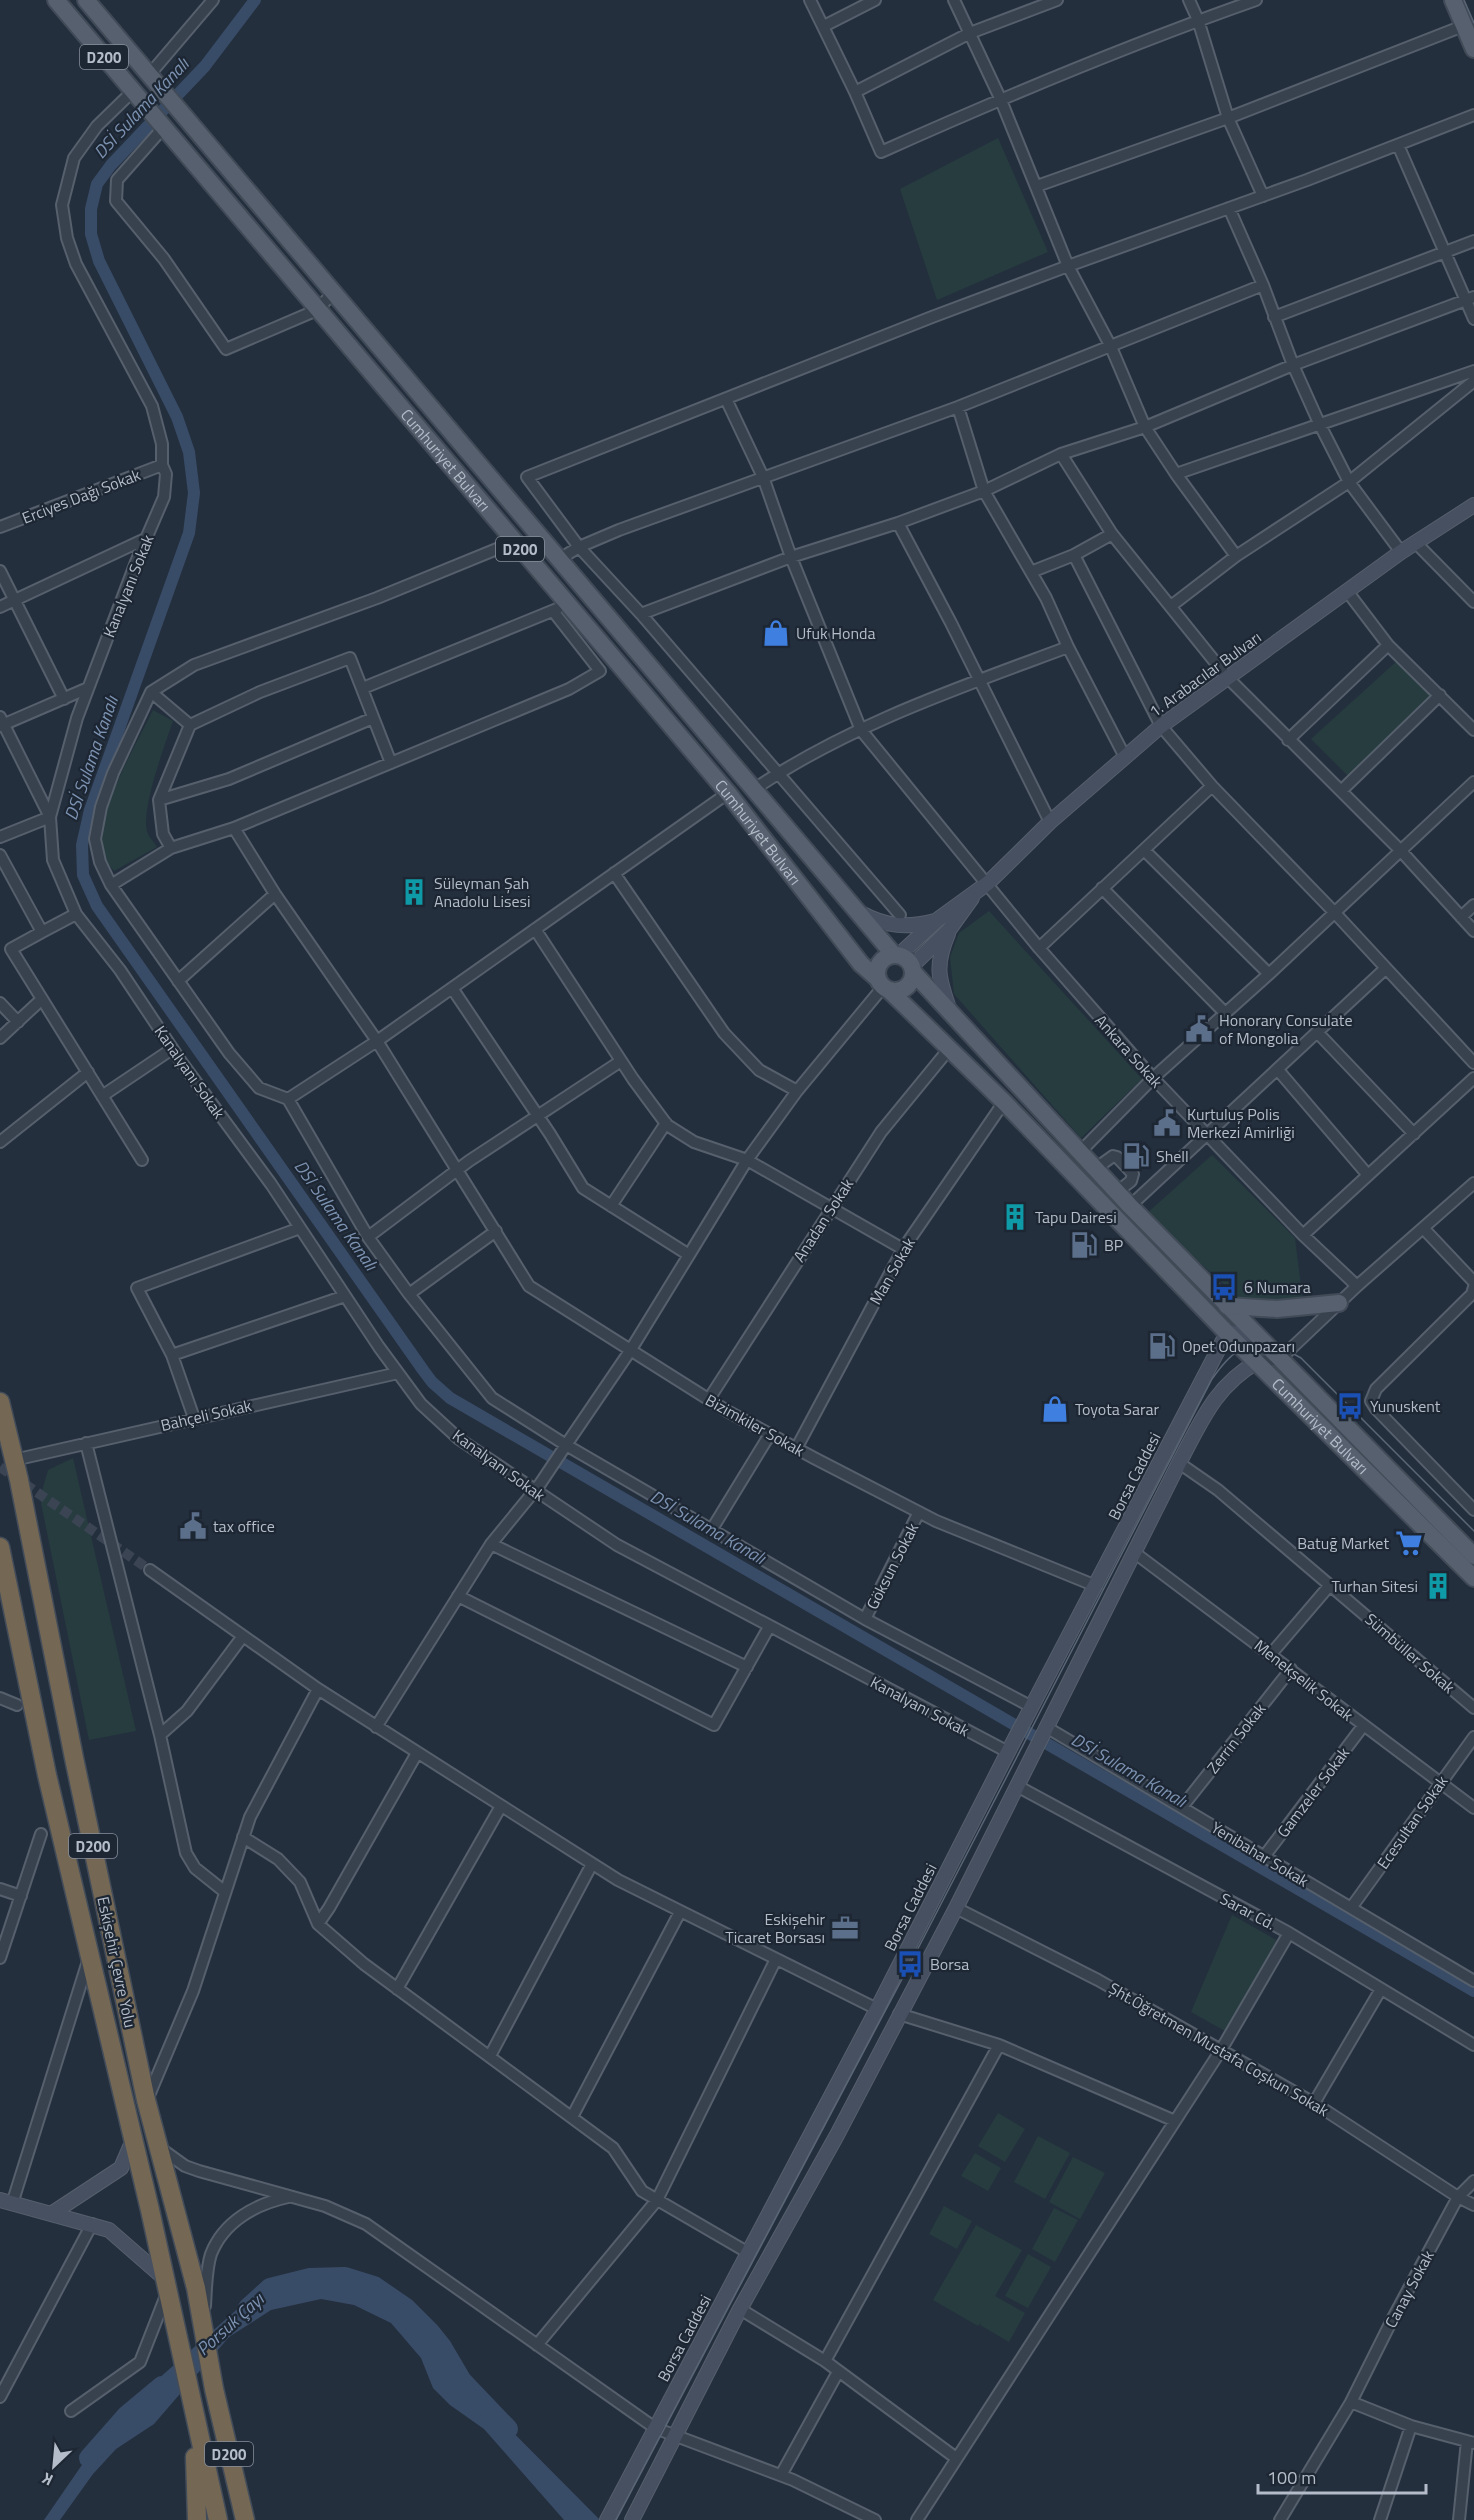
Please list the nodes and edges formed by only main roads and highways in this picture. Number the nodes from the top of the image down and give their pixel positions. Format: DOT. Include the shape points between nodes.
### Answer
graph roads {
  1 [pos="56,0"];
  2 [pos="86,0"];
  3 [pos="1453,0"];
  4 [pos="1474,49"];
  5 [pos="1474,505"];
  6 [pos="558,560"];
  7 [pos="539,572"];
  8 [pos="975,894"];
  9 [pos="859,912"];
  10 [pos="937,920"];
  11 [pos="949,930"];
  12 [pos="905,962"];
  13 [pos="884,986"];
  14 [pos="950,1013"];
  15 [pos="1339,1303"];
  16 [pos="1227,1306"];
  17 [pos="1227,1333"];
  18 [pos="1254,1334"];
  19 [pos="1257,1362"];
  20 [pos="0,1402"];
  21 [pos="0,1547"];
  22 [pos="1474,1556"];
  23 [pos="1474,1578"];
  24 [pos="133,2140"];
  25 [pos="6,2202"];
  26 [pos="51,2214"];
  27 [pos="166,2285"];
  28 [pos="214,2389"];
  29 [pos="194,2416"];
  30 [pos="610,2515"];
  31 [pos="197,2520"];
  32 [pos="218,2520"];
  33 [pos="245,2520"];
  34 [pos="257,2520"];
  35 [pos="632,2520"];
  1 -- 7 [label="main road, Cumhuriyet Bulvarı / D200"];
  2 -- 6 [label="main road, Cumhuriyet Bulvarı"];
  3 -- 4 [label="main road"];
  5 -- 8 [label="main road, 1. Arabacılar Bulvarı" via="1401,552 1161,726 1050,822"];
  6 -- 7 [label="main road"];
  6 -- 9 [label="main road, Cumhuriyet Bulvarı"];
  7 -- 13 [label="main road, Cumhuriyet Bulvarı / D200" via="560,608 728,793 861,964"];
  8 -- 10 [label="main road, 1. Arabacılar Bulvarı"];
  8 -- 11 [label="main road, 1. Arabacılar Bulvarı"];
  9 -- 10 [label="main road" via="900,926"];
  9 -- 12 [label="main road, Cumhuriyet Bulvarı"];
  10 -- 12 [label="main road, 1. Arabacılar Bulvarı"];
  11 -- 12 [label="main road, 1. Arabacılar Bulvarı"];
  11 -- 14 [label="main road" via="938,964"];
  12 -- 13 [label="main road" via="880,963 877,968"];
  12 -- 13 [label="main road" via="908,987 903,990"];
  12 -- 14 [label="main road, Cumhuriyet Bulvarı"];
  13 -- 17 [label="main road, Cumhuriyet Bulvarı" via="1004,1102"];
  14 -- 16 [label="main road, Cumhuriyet Bulvarı"];
  15 -- 16 [label="main road" via="1277,1309"];
  16 -- 18 [label="main road, Cumhuriyet Bulvarı"];
  17 -- 18 [label="main road"];
  17 -- 19 [label="main road, Cumhuriyet Bulvarı"];
  17 -- 30 [label="main road, Borsa Caddesi"];
  18 -- 22 [label="main road, Cumhuriyet Bulvarı"];
  19 -- 23 [label="main road, Cumhuriyet Bulvarı"];
  19 -- 35 [label="main road" via="1238,1373 1215,1398 1179,1463 956,1908 740,2309"];
  20 -- 28 [label="highway, Eskişehir Çevre Yolu / D200" via="147,2100 196,2288"];
  21 -- 24 [label="highway, Eskişehir Çevre Yolu / D200" via="47,1775"];
  24 -- 26 [label="main road" via="121,2168"];
  24 -- 27 [label="highway, Eskişehir Çevre Yolu / D200"];
  25 -- 26 [label="main road"];
  26 -- 27 [label="main road" via="109,2230"];
  27 -- 29 [label="highway, Eskişehir Çevre Yolu / D200"];
  28 -- 33 [label="highway, Eskişehir Çevre Yolu / D200"];
  28 -- 34 [label="highway"];
  29 -- 31 [label="highway"];
  29 -- 32 [label="highway, Eskişehir Çevre Yolu / D200"];
}
